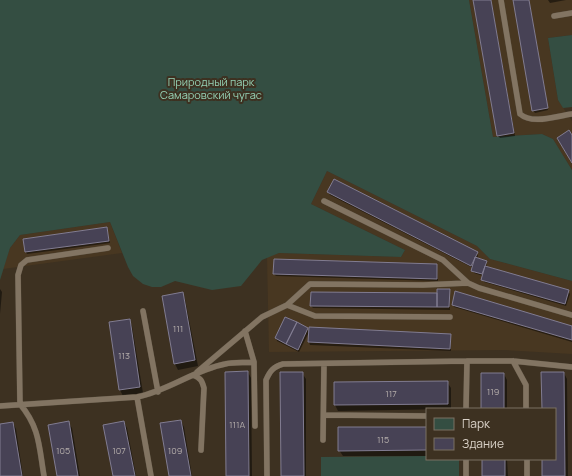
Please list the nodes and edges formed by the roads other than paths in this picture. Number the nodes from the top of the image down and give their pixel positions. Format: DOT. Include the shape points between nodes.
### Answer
graph roads {
  1 [pos="501,0"];
  2 [pos="572,13"];
  3 [pos="554,16"];
  4 [pos="572,114"];
  5 [pos="324,201"];
  6 [pos="108,248"];
  7 [pos="468,283"];
  8 [pos="287,305"];
  9 [pos="143,312"];
  10 [pos="572,315"];
  11 [pos="450,316"];
  12 [pos="245,331"];
  13 [pos="467,361"];
  14 [pos="513,361"];
  15 [pos="254,362"];
  16 [pos="324,364"];
  17 [pos="572,367"];
  18 [pos="193,375"];
  19 [pos="158,392"];
  20 [pos="137,397"];
  21 [pos="20,404"];
  22 [pos="0,406"];
  23 [pos="466,408"];
  24 [pos="526,408"];
  25 [pos="324,415"];
  26 [pos="426,416"];
  27 [pos="255,426"];
  28 [pos="323,440"];
  29 [pos="201,450"];
  30 [pos="466,460"];
  31 [pos="527,460"];
  32 [pos="44,476"];
  33 [pos="150,476"];
  34 [pos="267,476"];
  35 [pos="466,476"];
  36 [pos="527,476"];
  1 -- 4 [label="lane" via="520,114 526,119 534,120"];
  2 -- 3 [label="lane"];
  5 -- 7 [label="lane" via="443,260"];
  6 -- 21 [label="lane" via="35,258 21,265 18,275"];
  7 -- 8 [label="lane" via="315,283 305,287"];
  7 -- 10 [label="lane"];
  8 -- 11 [label="lane" via="315,316"];
  8 -- 12 [label="lane" via="262,317"];
  9 -- 19 [label="lane"];
  12 -- 15 [label="lane"];
  12 -- 18 [label="lane"];
  13 -- 14 [label="lane"];
  13 -- 16 [label="lane"];
  13 -- 23 [label="lane"];
  14 -- 17 [label="lane"];
  14 -- 24 [label="lane" via="526,385"];
  15 -- 18 [label="lane" via="225,364"];
  15 -- 27 [label="lane"];
  16 -- 25 [label="lane"];
  16 -- 34 [label="lane" via="283,364 269,372 266,380"];
  18 -- 19 [label="lane"];
  18 -- 29 [label="lane" via="202,381 204,388"];
  19 -- 20 [label="lane"];
  20 -- 21 [label="lane"];
  20 -- 33 [label="lane"];
  21 -- 22 [label="lane"];
  21 -- 32 [label="lane" via="31,417 38,435"];
  25 -- 26 [label="lane"];
  25 -- 28 [label="lane"];
  30 -- 35 [label="lane"];
  31 -- 36 [label="lane"];
}
